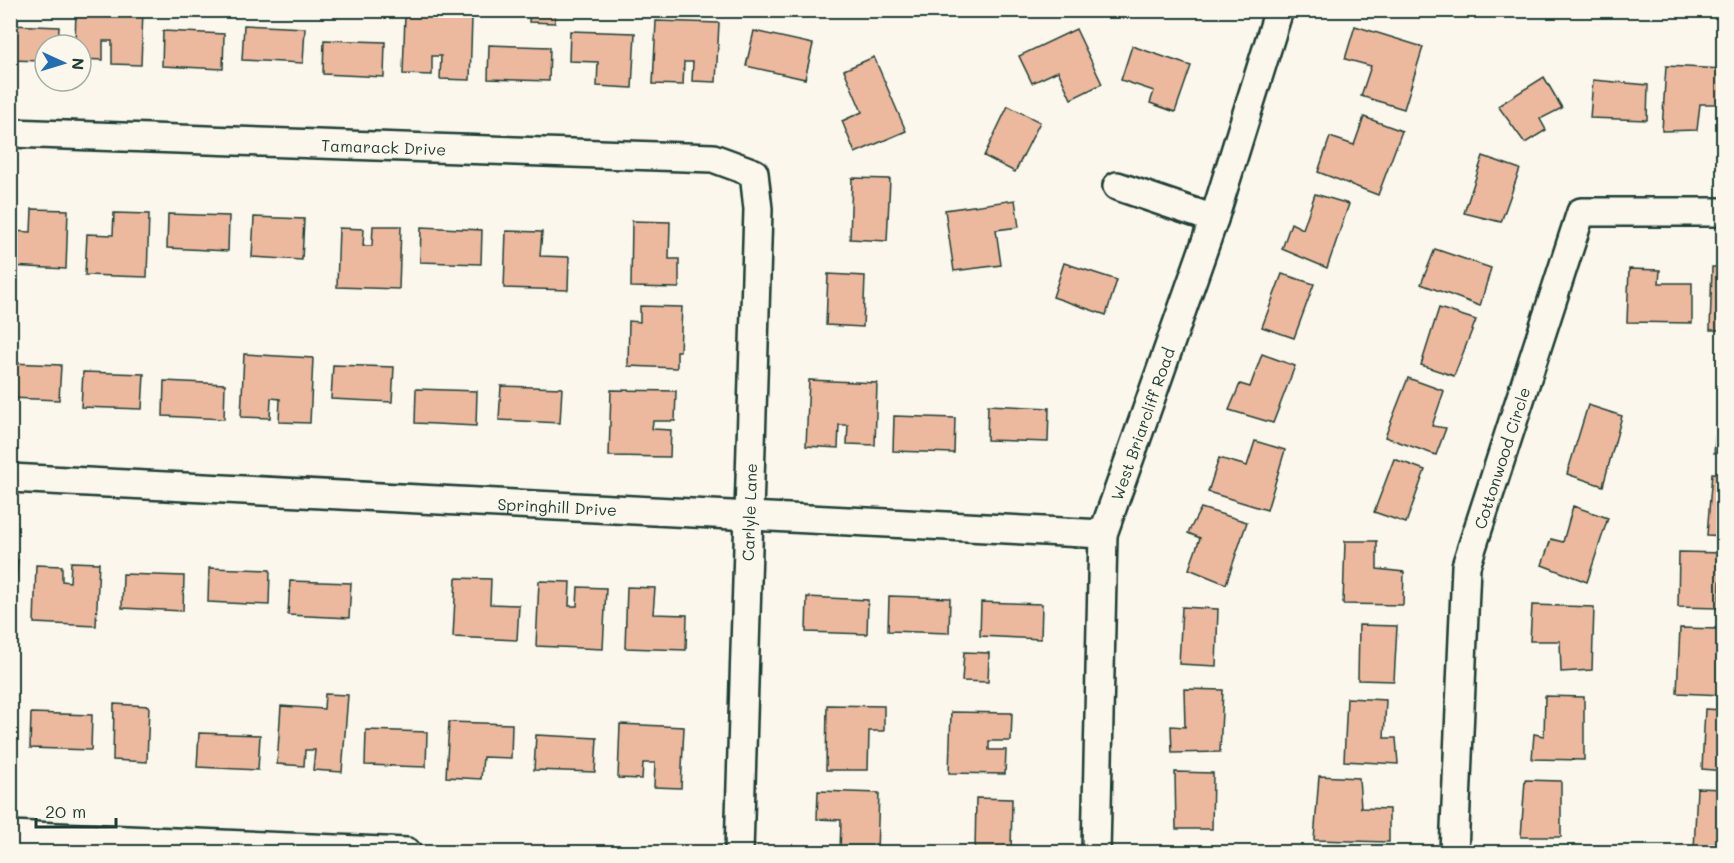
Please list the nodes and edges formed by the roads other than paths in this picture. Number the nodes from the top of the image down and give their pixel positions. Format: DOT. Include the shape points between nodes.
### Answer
graph roads {
  1 [pos="1279,10"];
  2 [pos="10,133"];
  3 [pos="754,173"];
  4 [pos="1118,186"];
  5 [pos="1724,212"];
  6 [pos="1214,219"];
  7 [pos="10,478"];
  8 [pos="749,515"];
  9 [pos="1103,534"];
  10 [pos="10,835"];
  11 [pos="407,852"];
  12 [pos="739,852"];
  13 [pos="1096,852"];
  14 [pos="1454,852"];
  1 -- 6 [label="street, West Briarcliff Road"];
  2 -- 3 [label="street, Tamarack Drive" via="713,158"];
  3 -- 8 [label="street, Carlyle Lane" via="758,209"];
  4 -- 6 [label="street"];
  5 -- 14 [label="street, Cottonwood Circle" via="1581,212 1466,566"];
  6 -- 9 [label="street, West Briarcliff Road"];
  7 -- 8 [label="street, Springhill Drive"];
  8 -- 9 [label="street, Springhill Drive"];
  8 -- 12 [label="street, Carlyle Lane"];
  9 -- 13 [label="street, West Briarcliff Road"];
  10 -- 11 [label="street"];
}
